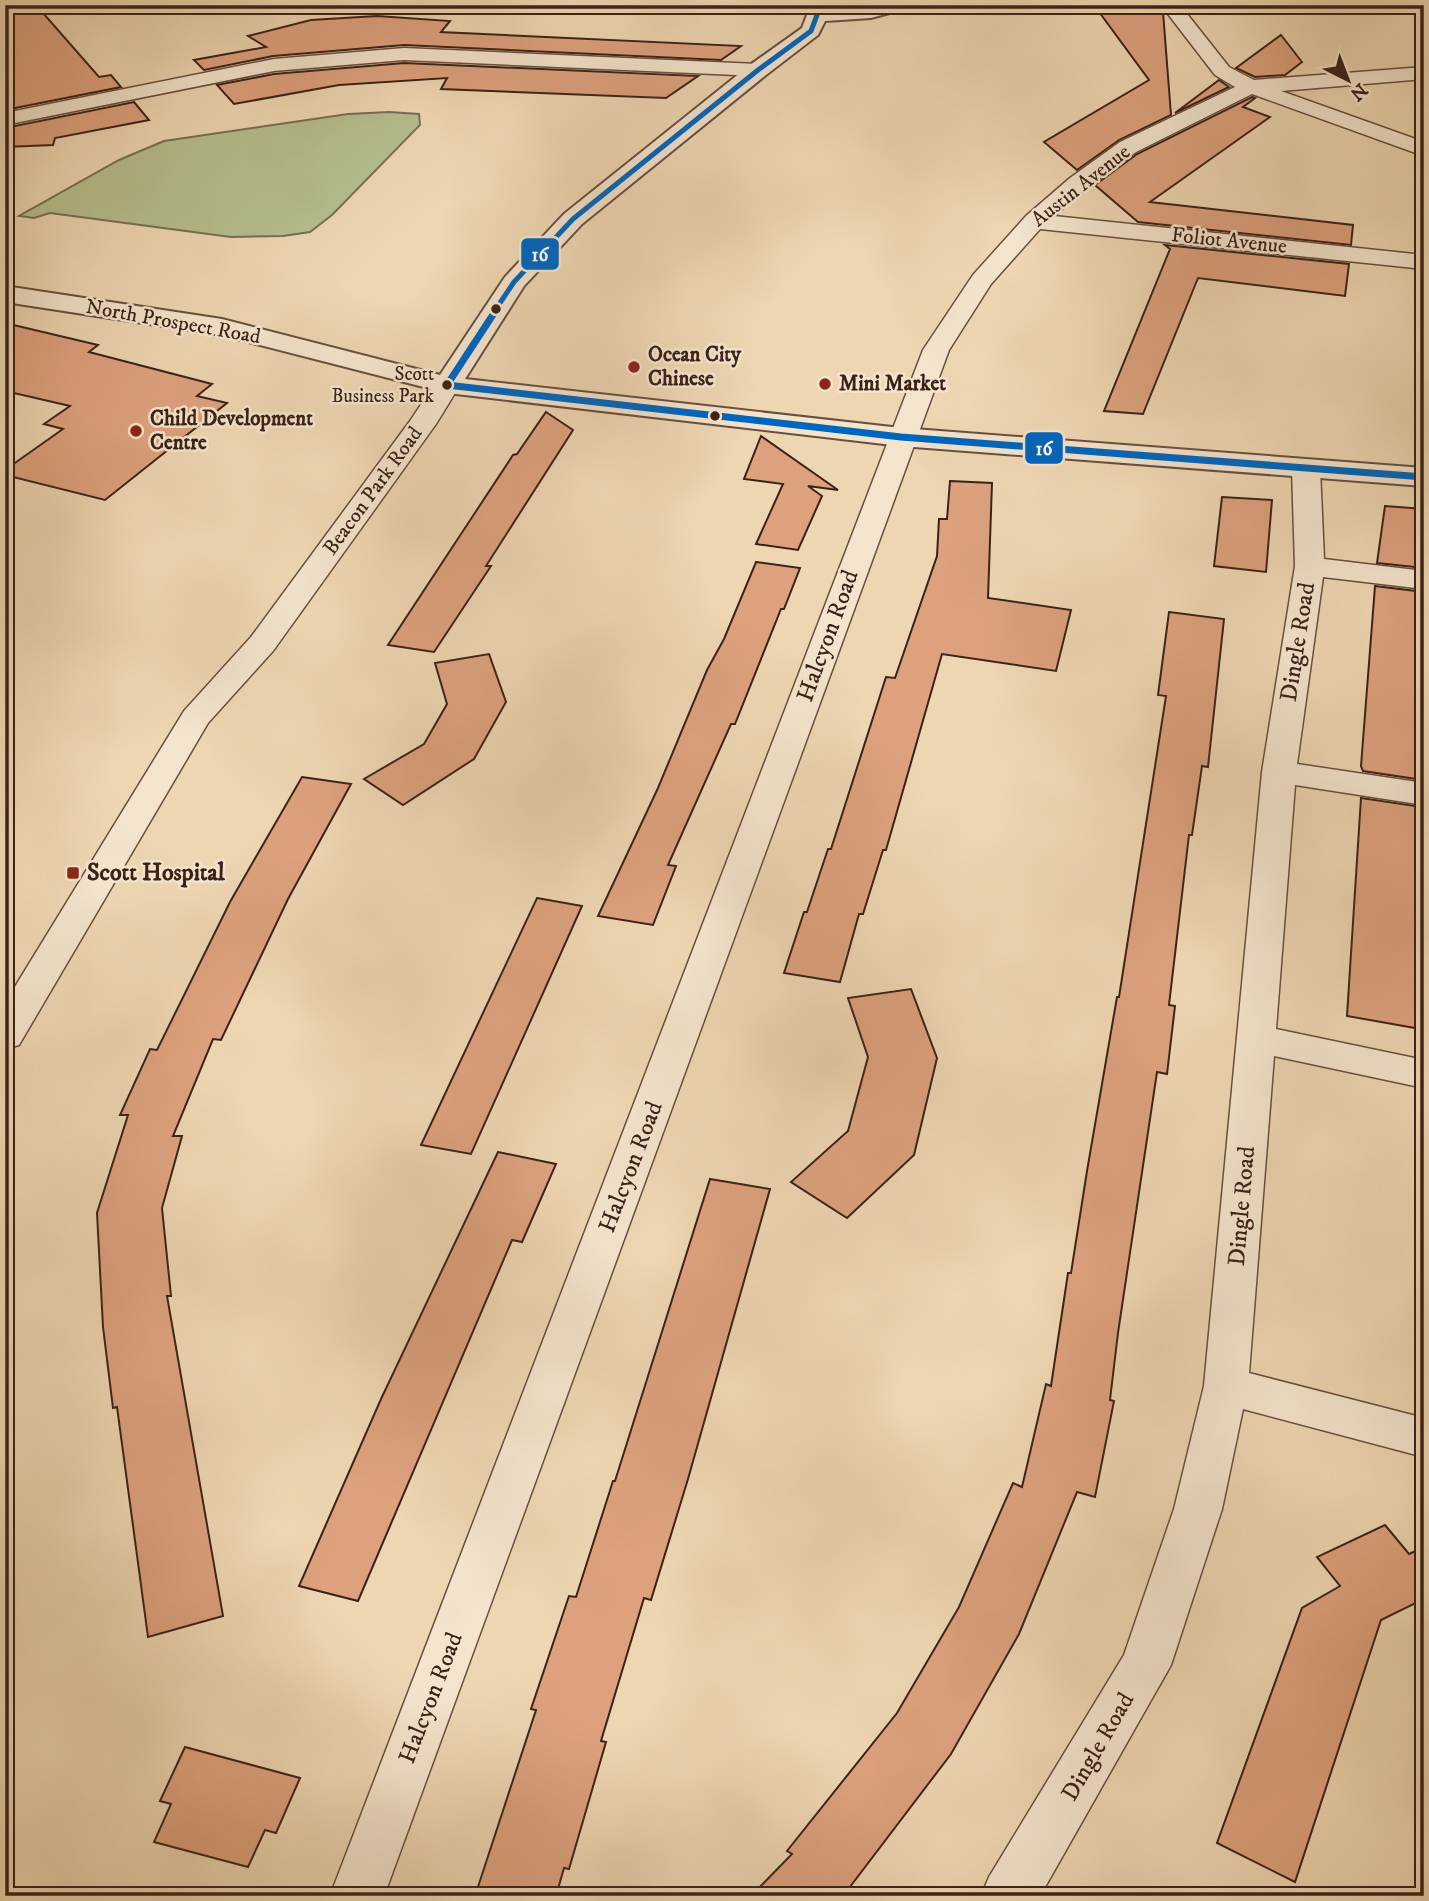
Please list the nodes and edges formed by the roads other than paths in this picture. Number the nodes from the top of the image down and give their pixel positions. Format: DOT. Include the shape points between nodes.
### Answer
graph roads {
  1 [pos="897,5"];
  2 [pos="1170,5"];
  3 [pos="813,10"];
  4 [pos="758,70"];
  5 [pos="1424,73"];
  6 [pos="1251,88"];
  7 [pos="5,119"];
  8 [pos="1424,149"];
  9 [pos="1034,220"];
  10 [pos="1424,262"];
  11 [pos="5,294"];
  12 [pos="447,385"];
  13 [pos="901,438"];
  14 [pos="1306,469"];
  15 [pos="1424,477"];
  16 [pos="1310,566"];
  17 [pos="1424,579"];
  18 [pos="1279,772"];
  19 [pos="1424,794"];
  20 [pos="5,1035"];
  21 [pos="1257,1040"];
  22 [pos="1424,1074"];
  23 [pos="1226,1386"];
  24 [pos="1424,1438"];
  25 [pos="357,1896"];
  26 [pos="1007,1896"];
  1 -- 3 [label="street, Beacon Park Road" via="871,12"];
  2 -- 6 [label="street" via="1223,71"];
  3 -- 4 [label="street, Beacon Park Road" via="811,31"];
  4 -- 7 [label="street" via="404,54 274,65"];
  4 -- 12 [label="street, Beacon Park Road" via="573,219 514,282"];
  5 -- 6 [label="street"];
  6 -- 8 [label="street"];
  6 -- 9 [label="street, Austin Avenue" via="1128,147"];
  9 -- 10 [label="street, Foliot Avenue"];
  9 -- 13 [label="street, Austin Avenue" via="982,280 936,350"];
  11 -- 12 [label="street, North Prospect Road" via="222,327"];
  12 -- 13 [label="street, North Prospect Road"];
  12 -- 20 [label="street, Beacon Park Road" via="262,643 195,718"];
  13 -- 14 [label="street, North Prospect Road"];
  13 -- 25 [label="street, Halcyon Road"];
  14 -- 15 [label="street, North Prospect Road"];
  14 -- 16 [label="street, Dingle Road"];
  16 -- 17 [label="street"];
  16 -- 18 [label="street, Dingle Road"];
  18 -- 19 [label="street"];
  18 -- 21 [label="street, Dingle Road"];
  21 -- 22 [label="street"];
  21 -- 23 [label="street, Dingle Road"];
  23 -- 24 [label="street"];
  23 -- 26 [label="street, Dingle Road" via="1198,1509 1146,1665"];
}
